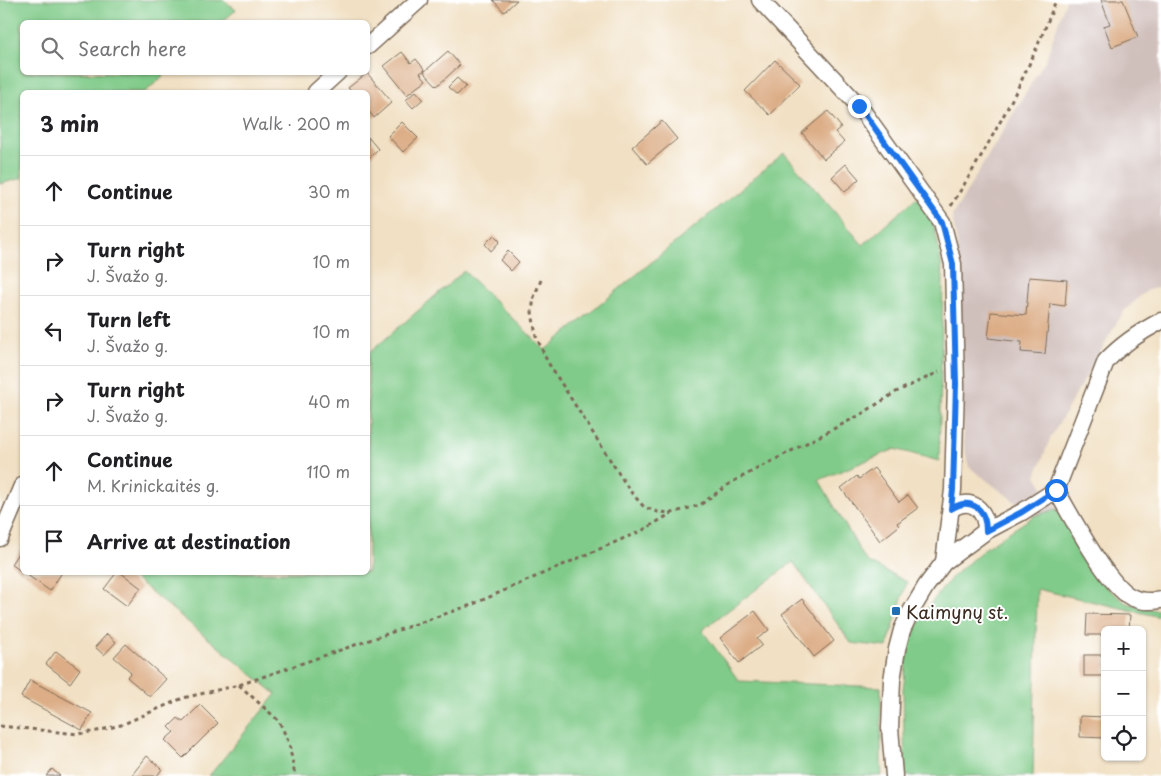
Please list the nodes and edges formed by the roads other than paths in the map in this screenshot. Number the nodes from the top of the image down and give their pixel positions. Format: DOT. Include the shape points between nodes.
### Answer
graph roads {
  1 [pos="419,0"];
  2 [pos="760,0"];
  3 [pos="370,44"];
  4 [pos="335,75"];
  5 [pos="318,90"];
  6 [pos="1161,321"];
  7 [pos="1056,490"];
  8 [pos="20,491"];
  9 [pos="951,509"];
  10 [pos="986,531"];
  11 [pos="0,538"];
  12 [pos="944,562"];
  13 [pos="1161,600"];
  14 [pos="894,776"];
  1 -- 3 [label="street"];
  2 -- 9 [label="street" via="859,106 942,222 953,264 956,384"];
  4 -- 5 [label="street"];
  6 -- 7 [label="street" via="1119,347 1106,362"];
  7 -- 10 [label="street"];
  7 -- 13 [label="street" via="1108,575 1130,596 1149,602"];
  8 -- 11 [label="street"];
  9 -- 10 [label="street" via="959,504 976,507 983,513"];
  9 -- 12 [label="street"];
  10 -- 12 [label="street"];
  12 -- 14 [label="street" via="910,613 897,649 890,728"];
}
